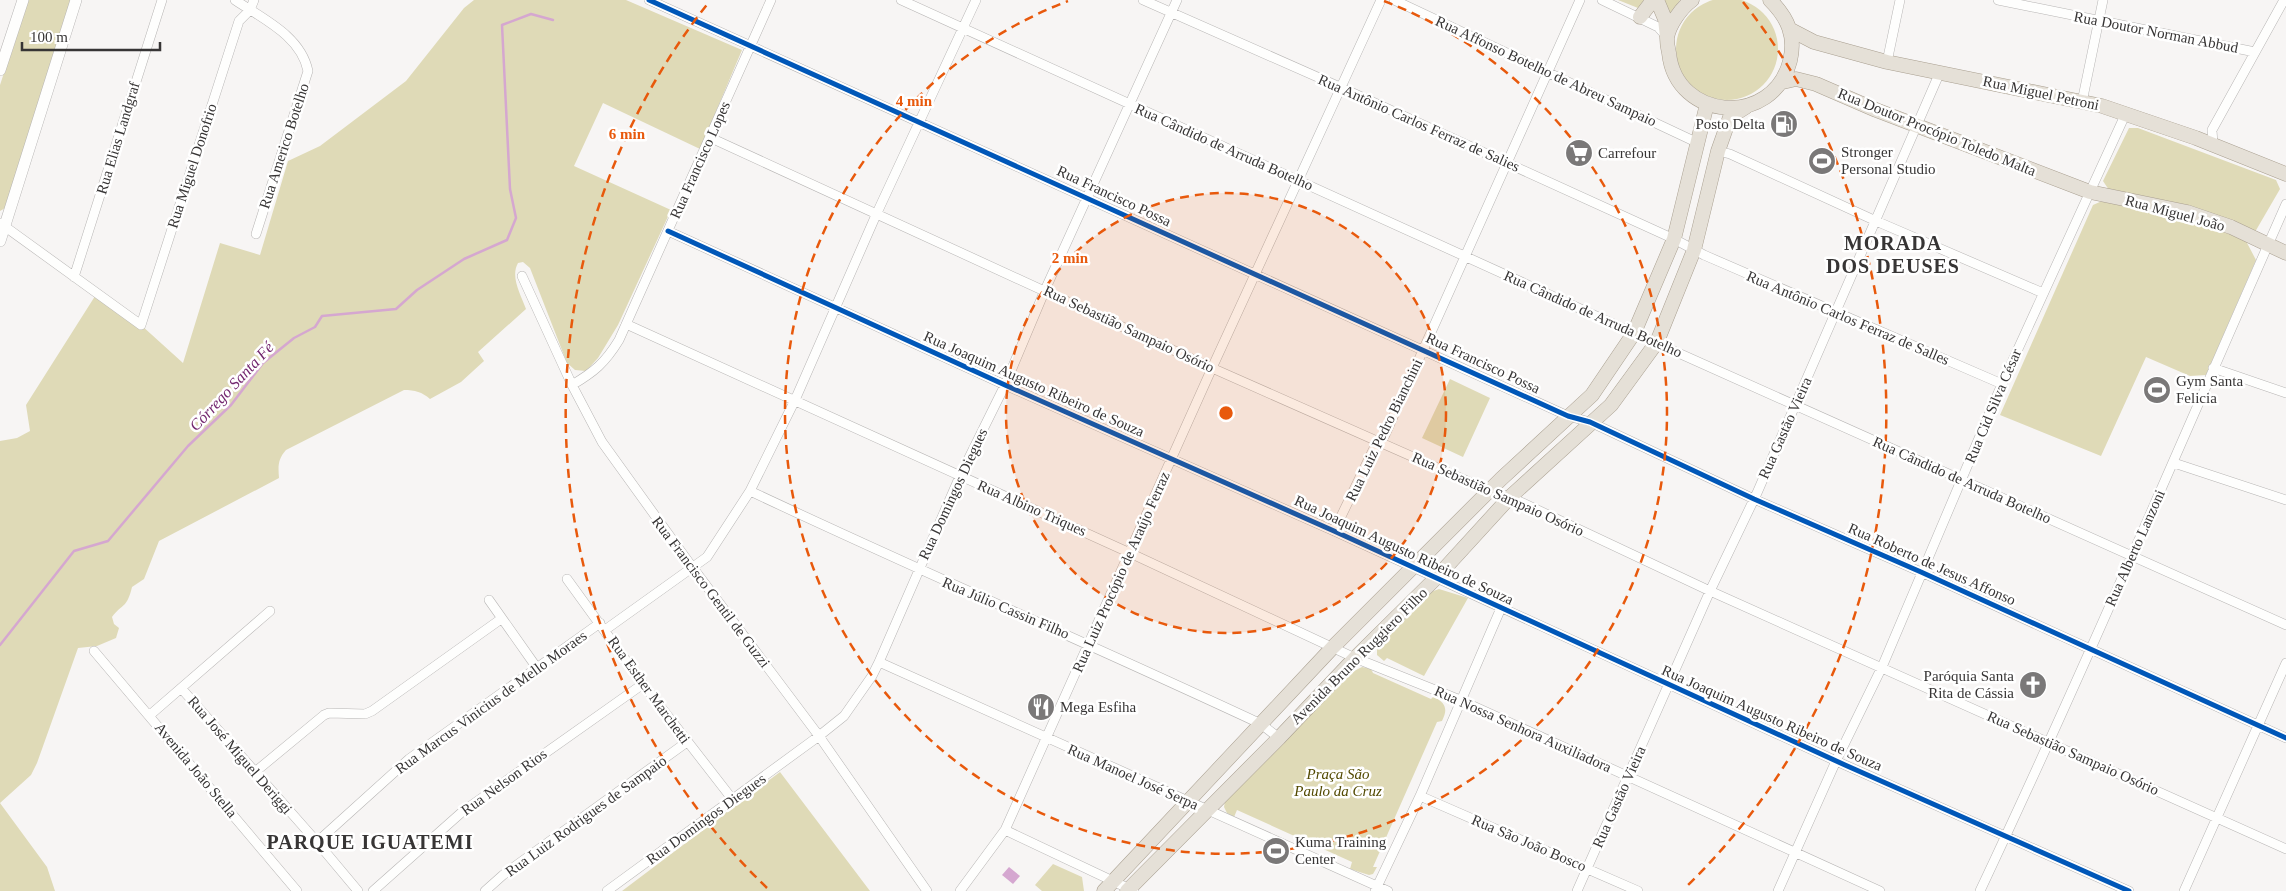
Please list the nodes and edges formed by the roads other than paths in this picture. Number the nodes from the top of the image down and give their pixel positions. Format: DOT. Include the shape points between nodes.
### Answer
graph roads {
  1 [pos="23,0"];
  2 [pos="76,0"];
  3 [pos="162,0"];
  4 [pos="235,0"];
  5 [pos="254,0"];
  6 [pos="649,0"];
  7 [pos="771,0"];
  8 [pos="901,0"];
  9 [pos="976,0"];
  10 [pos="1143,0"];
  11 [pos="1177,0"];
  12 [pos="1381,0"];
  13 [pos="1394,0"];
  14 [pos="1580,0"];
  15 [pos="1602,0"];
  16 [pos="1651,0"];
  17 [pos="1657,0"];
  18 [pos="1692,0"];
  19 [pos="1770,0"];
  20 [pos="1900,0"];
  21 [pos="1998,0"];
  22 [pos="2103,0"];
  23 [pos="2284,0"];
  24 [pos="250,10"];
  25 [pos="1171,13"];
  26 [pos="1640,17"];
  27 [pos="2099,20"];
  28 [pos="964,28"];
  29 [pos="1792,30"];
  30 [pos="1667,37"];
  31 [pos="751,45"];
  32 [pos="2255,52"];
  33 [pos="1887,62"];
  34 [pos="0,70"];
  35 [pos="1550,72"];
  36 [pos="1940,72"];
  37 [pos="1783,82"];
  38 [pos="1340,87"];
  39 [pos="2082,102"];
  40 [pos="1130,104"];
  41 [pos="1707,104"];
  42 [pos="1746,107"];
  43 [pos="2126,114"];
  44 [pos="920,122"];
  45 [pos="1918,126"];
  46 [pos="2213,137"];
  47 [pos="711,138"];
  48 [pos="1698,143"];
  49 [pos="1718,151"];
  50 [pos="1508,164"];
  51 [pos="2286,174"];
  52 [pos="1297,180"];
  53 [pos="2090,192"];
  54 [pos="1087,198"];
  55 [pos="2286,204"];
  56 [pos="876,215"];
  57 [pos="1876,220"];
  58 [pos="2,225"];
  59 [pos="668,231"];
  60 [pos="256,234"];
  61 [pos="1674,239"];
  62 [pos="0,241"];
  63 [pos="2268,245"];
  64 [pos="1694,250"];
  65 [pos="2286,253"];
  66 [pos="1466,257"];
  67 [pos="1256,275"];
  68 [pos="522,276"];
  69 [pos="74,277"];
  70 [pos="1045,290"];
  71 [pos="2044,293"];
  72 [pos="837,308"];
  73 [pos="1835,313"];
  74 [pos="626,324"];
  75 [pos="1634,333"];
  76 [pos="1657,342"];
  77 [pos="1423,350"];
  78 [pos="1212,368"];
  79 [pos="2213,368"];
  80 [pos="2002,384"];
  81 [pos="572,385"];
  82 [pos="1005,385"];
  83 [pos="2286,393"];
  84 [pos="795,400"];
  85 [pos="1795,405"];
  86 [pos="1568,416"];
  87 [pos="1590,422"];
  88 [pos="1378,440"];
  89 [pos="1171,459"];
  90 [pos="2174,463"];
  91 [pos="960,476"];
  92 [pos="1962,480"];
  93 [pos="750,491"];
  94 [pos="1490,491"];
  95 [pos="1510,498"];
  96 [pos="1754,499"];
  97 [pos="2286,500"];
  98 [pos="1334,531"];
  99 [pos="1130,553"];
  100 [pos="2132,555"];
  101 [pos="1415,567"];
  102 [pos="693,568"];
  103 [pos="918,570"];
  104 [pos="1921,572"];
  105 [pos="1436,578"];
  106 [pos="567,579"];
  107 [pos="1710,591"];
  108 [pos="489,600"];
  109 [pos="1501,608"];
  110 [pos="270,610"];
  111 [pos="501,619"];
  112 [pos="2286,625"];
  113 [pos="602,627"];
  114 [pos="1089,644"];
  115 [pos="1334,647"];
  116 [pos="2090,650"];
  117 [pos="94,651"];
  118 [pos="1355,658"];
  119 [pos="879,662"];
  120 [pos="2286,663"];
  121 [pos="1882,667"];
  122 [pos="536,668"];
  123 [pos="643,684"];
  124 [pos="1668,685"];
  125 [pos="181,688"];
  126 [pos="1460,700"];
  127 [pos="150,715"];
  128 [pos="1261,724"];
  129 [pos="2258,725"];
  130 [pos="819,736"];
  131 [pos="1046,738"];
  132 [pos="1279,738"];
  133 [pos="2286,738"];
  134 [pos="688,742"];
  135 [pos="2048,743"];
  136 [pos="1836,761"];
  137 [pos="255,772"];
  138 [pos="1629,776"];
  139 [pos="1420,796"];
  140 [pos="733,800"];
  141 [pos="1188,802"];
  142 [pos="1208,810"];
  143 [pos="2218,818"];
  144 [pos="1005,830"];
  145 [pos="2007,835"];
  146 [pos="317,842"];
  147 [pos="2286,849"];
  148 [pos="1796,852"];
  149 [pos="1588,868"];
  150 [pos="1109,886"];
  151 [pos="1376,888"];
  152 [pos="1130,890"];
  153 [pos="297,891"];
  154 [pos="358,891"];
  155 [pos="373,891"];
  156 [pos="485,891"];
  157 [pos="607,891"];
  158 [pos="928,891"];
  159 [pos="960,891"];
  160 [pos="1388,891"];
  161 [pos="1577,891"];
  162 [pos="1638,891"];
  163 [pos="1778,891"];
  164 [pos="1880,891"];
  165 [pos="1980,891"];
  166 [pos="2129,891"];
  167 [pos="2184,891"];
  1 -- 34 [label="street"];
  2 -- 58 [label="street"];
  3 -- 69 [label="street, Rua Elias Landgraf"];
  4 -- 24 [label="street"];
  5 -- 24 [label="street, Rua Miguel Donofrio"];
  6 -- 31 [label="street, Rua Francisco Possa"];
  7 -- 31 [label="street, Rua Francisco Lopes"];
  8 -- 28 [label="street, Rua Cândido de Arruda Botelho"];
  9 -- 28 [label="street, Rua Marcus Vinicius de Mello Moraes"];
  10 -- 25 [label="street, Rua Antônio Carlos Ferraz de Salies"];
  11 -- 25 [label="street, Rua Domingos Diegues"];
  12 -- 38 [label="street, Rua Luiz Procópio de Araújo Ferraz"];
  13 -- 35 [label="street, Rua Affonso Botelho de Abreu Sampaio"];
  14 -- 35 [label="street, Rua Luiz Pedro Bianchini"];
  15 -- 26 [label="street"];
  16 -- 26 [label="main road"];
  17 -- 30 [label="main road" via="1665,19"];
  18 -- 30 [label="main road" via="1678,14"];
  19 -- 29 [label="main road"];
  20 -- 33 [label="street"];
  21 -- 27 [label="street, Rua Doutor Norman Abbud"];
  22 -- 27 [label="street"];
  23 -- 32 [label="street"];
  24 -- 60 [label="street, Rua Americo Botelho" via="270,22 296,45 306,57 308,71"];
  24 -- 69 [label="street, Rua Miguel Donofrio" via="239,21 141,325"];
  25 -- 38 [label="street, Rua Antônio Carlos Ferraz de Salies"];
  25 -- 40 [label="street, Rua Domingos Diegues"];
  26 -- 30 [label="street" via="1658,27"];
  27 -- 32 [label="street, Rua Doutor Norman Abbud"];
  27 -- 39 [label="street"];
  28 -- 40 [label="street, Rua Cândido de Arruda Botelho"];
  28 -- 44 [label="street, Rua Marcus Vinicius de Mello Moraes"];
  29 -- 33 [label="main road, Rua Miguel Petroni" via="1814,42"];
  29 -- 37 [label="main road" via="1792,52"];
  30 -- 41 [label="main road" via="1676,78 1690,94"];
  31 -- 44 [label="street, Rua Francisco Possa"];
  31 -- 47 [label="street, Rua Francisco Lopes"];
  32 -- 46 [label="street"];
  33 -- 36 [label="main road, Rua Miguel Petroni"];
  35 -- 48 [label="street, Rua Affonso Botelho de Abreu Sampaio"];
  35 -- 50 [label="street, Rua Luiz Pedro Bianchini"];
  36 -- 39 [label="main road, Rua Miguel Petroni"];
  36 -- 45 [label="street, Rua Gastão Vieira"];
  37 -- 42 [label="main road" via="1763,100"];
  37 -- 45 [label="main road, Rua Doutor Procópio Toledo Malta" via="1796,80 1816,84"];
  38 -- 50 [label="street, Rua Antônio Carlos Ferraz de Salies"];
  38 -- 52 [label="street, Rua Luiz Procópio de Araújo Ferraz"];
  39 -- 43 [label="main road, Rua Miguel Petroni"];
  40 -- 52 [label="street, Rua Cândido de Arruda Botelho"];
  40 -- 54 [label="street, Rua Domingos Diegues"];
  41 -- 42 [label="main road" via="1726,108"];
  41 -- 48 [label="main road, Avenida Bruno Ruggiero Filho"];
  42 -- 49 [label="main road, Avenida Bruno Ruggiero Filho" via="1730,117"];
  43 -- 46 [label="main road, Rua Miguel Petroni" via="2196,138"];
  43 -- 53 [label="street, Rua Cid Silva César"];
  44 -- 54 [label="street, Rua Francisco Possa"];
  44 -- 56 [label="street, Rua Marcus Vinicius de Mello Moraes"];
  45 -- 53 [label="main road, Rua Doutor Procópio Toledo Malta"];
  45 -- 57 [label="street, Rua Gastão Vieira"];
  46 -- 51 [label="main road, Rua Miguel Petroni"];
  47 -- 56 [label="street, Rua Sebastião Sampaio Osório"];
  47 -- 59 [label="street, Rua Francisco Lopes"];
  48 -- 61 [label="main road, Avenida Bruno Ruggiero Filho"];
  49 -- 57 [label="street"];
  49 -- 64 [label="main road, Avenida Bruno Ruggiero Filho"];
  50 -- 61 [label="street, Rua Antônio Carlos Ferraz de Salies"];
  50 -- 66 [label="street, Rua Luiz Pedro Bianchini"];
  52 -- 66 [label="street, Rua Cândido de Arruda Botelho"];
  52 -- 67 [label="street, Rua Luiz Procópio de Araújo Ferraz"];
  53 -- 63 [label="main road, Rua Miguel João" via="2186,212 2231,227"];
  53 -- 71 [label="street, Rua Cid Silva César"];
  54 -- 67 [label="street, Rua Francisco Possa"];
  54 -- 70 [label="street, Rua Domingos Diegues"];
  55 -- 63 [label="street, Rua Alberto Lanzoni"];
  56 -- 70 [label="street, Rua Sebastião Sampaio Osório"];
  56 -- 72 [label="street, Rua Marcus Vinicius de Mello Moraes"];
  57 -- 71 [label="street"];
  57 -- 73 [label="street, Rua Gastão Vieira"];
  58 -- 62 [label="street"];
  58 -- 69 [label="street"];
  59 -- 72 [label="street, Rua Joaquim Augusto Ribeiro de Souza"];
  59 -- 74 [label="street, Rua Francisco Lopes"];
  61 -- 64 [label="street, Rua Antônio Carlos Ferraz de Salies"];
  61 -- 75 [label="main road, Avenida Bruno Ruggiero Filho"];
  63 -- 65 [label="main road, Rua Miguel João"];
  63 -- 79 [label="street, Rua Alberto Lanzoni"];
  64 -- 73 [label="street, Rua Antônio Carlos Ferraz de Salles"];
  64 -- 76 [label="main road, Avenida Bruno Ruggiero Filho"];
  66 -- 75 [label="street, Rua Cândido de Arruda Botelho"];
  66 -- 77 [label="street, Rua Luiz Pedro Bianchini"];
  67 -- 77 [label="street, Rua Francisco Possa"];
  67 -- 78 [label="street, Rua Luiz Procópio de Araújo Ferraz"];
  68 -- 81 [label="street, Rua Francisco Gentil de Guzzi"];
  70 -- 78 [label="street, Rua Sebastião Sampaio Osório"];
  70 -- 82 [label="street, Rua Domingos Diegues"];
  71 -- 80 [label="street, Rua Cid Silva César"];
  72 -- 82 [label="street, Rua Joaquim Augusto Ribeiro de Souza"];
  72 -- 84 [label="street, Rua Marcus Vinicius de Mello Moraes"];
  73 -- 80 [label="street, Rua Antônio Carlos Ferraz de Salles"];
  73 -- 85 [label="street, Rua Gastão Vieira"];
  74 -- 81 [label="street, Rua Francisco Lopes" via="608,358 596,371"];
  74 -- 84 [label="street, Rua Albino Triques"];
  75 -- 76 [label="street, Rua Cândido de Arruda Botelho"];
  75 -- 86 [label="main road, Avenida Bruno Ruggiero Filho" via="1592,395"];
  76 -- 85 [label="street, Rua Cândido de Arruda Botelho"];
  76 -- 87 [label="main road, Avenida Bruno Ruggiero Filho" via="1611,405"];
  77 -- 86 [label="street, Rua Francisco Possa"];
  77 -- 88 [label="street, Rua Luiz Pedro Bianchini" via="1385,435"];
  78 -- 88 [label="street, Rua Sebastião Sampaio Osório"];
  78 -- 89 [label="street, Rua Luiz Procópio de Araújo Ferraz"];
  79 -- 83 [label="street"];
  79 -- 90 [label="street, Rua Alberto Lanzoni"];
  80 -- 92 [label="street, Rua Cid Silva César"];
  81 -- 102 [label="street, Rua Francisco Gentil de Guzzi" via="602,442"];
  82 -- 89 [label="street, Rua Joaquim Augusto Ribeiro de Souza"];
  82 -- 91 [label="street, Rua Domingos Diegues"];
  84 -- 91 [label="street, Rua Albino Triques"];
  84 -- 93 [label="street, Rua Marcus Vinicius de Mello Moraes"];
  85 -- 92 [label="street, Rua Cândido de Arruda Botelho"];
  85 -- 96 [label="street, Rua Gastão Vieira"];
  86 -- 87 [label="street, Rua Roberto de Jesus Affonso"];
  86 -- 94 [label="main road, Avenida Bruno Ruggiero Filho"];
  87 -- 95 [label="main road, Avenida Bruno Ruggiero Filho"];
  87 -- 96 [label="street, Rua Roberto de Jesus Affonso"];
  88 -- 94 [label="street, Rua Sebastião Sampaio Osório"];
  88 -- 98 [label="street, Rua Luiz Pedro Bianchini"];
  89 -- 98 [label="street, Rua Joaquim Augusto Ribeiro de Souza"];
  89 -- 99 [label="street, Rua Luiz Procópio de Araújo Ferraz"];
  90 -- 97 [label="street"];
  90 -- 100 [label="street, Rua Alberto Lanzoni"];
  91 -- 99 [label="street, Rua Albino Triques"];
  91 -- 103 [label="street, Rua Domingos Diegues"];
  92 -- 100 [label="street, Rua Cândido de Arruda Botelho"];
  92 -- 104 [label="street, Rua Cid Silva César"];
  93 -- 102 [label="street, Rua Marcus Vinicius de Mello Moraes" via="706,557"];
  93 -- 103 [label="street, Rua Júlio Cassin Filho"];
  94 -- 95 [label="street, Rua Sebastião Sampaio Osório"];
  94 -- 101 [label="main road, Avenida Bruno Ruggiero Filho"];
  95 -- 105 [label="main road, Avenida Bruno Ruggiero Filho"];
  95 -- 107 [label="street, Rua Sebastião Sampaio Osório"];
  96 -- 104 [label="street, Rua Roberto de Jesus Affonso"];
  96 -- 107 [label="street, Rua Gastão Vieira"];
  98 -- 101 [label="street, Rua Joaquim Augusto Ribeiro de Souza"];
  99 -- 114 [label="street, Rua Luiz Procópio de Araújo Ferraz"];
  99 -- 115 [label="street, Rua Albino Triques"];
  100 -- 112 [label="street, Rua Cândido de Arruda Botelho"];
  100 -- 116 [label="street, Rua Alberto Lanzoni"];
  101 -- 105 [label="street, Rua Joaquim Augusto Ribeiro de Souza"];
  101 -- 115 [label="main road, Avenida Bruno Ruggiero Filho"];
  102 -- 113 [label="street, Rua Marcus Vinicius de Mello Moraes"];
  102 -- 130 [label="street, Rua Francisco Gentil de Guzzi"];
  103 -- 114 [label="street, Rua Júlio Cassin Filho"];
  103 -- 119 [label="street, Rua Domingos Diegues"];
  104 -- 116 [label="street, Rua Roberto de Jesus Affonso"];
  104 -- 121 [label="street, Rua Cid Silva César"];
  105 -- 109 [label="street, Rua Joaquim Augusto Ribeiro de Souza"];
  105 -- 118 [label="main road, Avenida Bruno Ruggiero Filho"];
  106 -- 113 [label="street, Rua Esther Marchetti"];
  107 -- 121 [label="street, Rua Sebastião Sampaio Osório"];
  107 -- 124 [label="street, Rua Gastão Vieira"];
  108 -- 111 [label="street"];
  109 -- 124 [label="street, Rua Joaquim Augusto Ribeiro de Souza"];
  109 -- 126 [label="street"];
  110 -- 125 [label="street"];
  111 -- 122 [label="street"];
  111 -- 137 [label="street" via="372,711 324,715"];
  113 -- 122 [label="street, Rua Marcus Vinicius de Mello Moraes"];
  113 -- 123 [label="street, Rua Esther Marchetti"];
  114 -- 128 [label="street, Rua Júlio Cassin Filho"];
  114 -- 131 [label="street, Rua Luiz Procópio de Araújo Ferraz"];
  115 -- 118 [label="street, Rua Albino Triques"];
  115 -- 128 [label="main road, Avenida Bruno Ruggiero Filho"];
  116 -- 129 [label="street, Rua Roberto de Jesus Affonso"];
  116 -- 135 [label="street, Rua Alberto Lanzoni"];
  117 -- 127 [label="street, Avenida João Stella"];
  118 -- 126 [label="street, Rua Nossa Senhora Auxiliadora"];
  118 -- 132 [label="main road, Avenida Bruno Ruggiero Filho"];
  119 -- 130 [label="street, Rua Domingos Diegues" via="844,716"];
  119 -- 131 [label="street, Rua Manoel José Serpa"];
  120 -- 129 [label="street"];
  121 -- 135 [label="street, Rua Sebastião Sampaio Osório"];
  121 -- 136 [label="street, Rua Cid Silva César"];
  122 -- 146 [label="street, Rua Marcus Vinicius de Mello Moraes" via="410,759"];
  123 -- 134 [label="street, Rua Esther Marchetti"];
  123 -- 155 [label="street, Rua Nelson Rios" via="462,812"];
  124 -- 136 [label="street, Rua Joaquim Augusto Ribeiro de Souza"];
  124 -- 138 [label="street, Rua Gastão Vieira"];
  125 -- 127 [label="street"];
  125 -- 137 [label="street, Rua José Miguel Deriggi"];
  126 -- 138 [label="street, Rua Nossa Senhora Auxiliadora"];
  126 -- 139 [label="street"];
  127 -- 153 [label="street, Avenida João Stella"];
  128 -- 132 [label="street, Rua Júlio Cassin Filho"];
  128 -- 141 [label="main road, Avenida Bruno Ruggiero Filho"];
  129 -- 133 [label="street, Rua Roberto de Jesus Affonso"];
  129 -- 143 [label="street"];
  130 -- 140 [label="street, Rua Domingos Diegues"];
  130 -- 158 [label="street, Rua Francisco Gentil de Guzzi"];
  131 -- 141 [label="street, Rua Manoel José Serpa"];
  131 -- 144 [label="street, Rua Luiz Procópio de Araújo Ferraz"];
  132 -- 142 [label="main road, Avenida Bruno Ruggiero Filho"];
  134 -- 140 [label="street, Rua Esther Marchetti"];
  134 -- 156 [label="street, Rua Luiz Rodrigues de Sampaio"];
  135 -- 143 [label="street, Rua Sebastião Sampaio Osório"];
  135 -- 145 [label="street, Rua Alberto Lanzoni"];
  136 -- 145 [label="street, Rua Joaquim Augusto Ribeiro de Souza"];
  136 -- 148 [label="street, Rua Cid Silva César"];
  137 -- 146 [label="street, Rua José Miguel Deriggi"];
  138 -- 148 [label="street, Rua Nossa Senhora Auxiliadora"];
  138 -- 149 [label="street, Rua Gastão Vieira"];
  139 -- 149 [label="street, Rua São João Bosco"];
  139 -- 151 [label="street"];
  140 -- 157 [label="street, Rua Domingos Diegues"];
  141 -- 142 [label="street, Rua Manoel José Serpa"];
  141 -- 150 [label="main road, Avenida Bruno Ruggiero Filho"];
  142 -- 151 [label="street, Rua Manoel José Serpa"];
  142 -- 152 [label="main road, Avenida Bruno Ruggiero Filho"];
  143 -- 147 [label="street, Rua Sebastião Sampaio Osório"];
  143 -- 167 [label="street"];
  144 -- 150 [label="street"];
  144 -- 159 [label="street, Rua Luiz Procópio de Araújo Ferraz"];
  145 -- 165 [label="street, Rua Alberto Lanzoni"];
  145 -- 166 [label="street, Rua Joaquim Augusto Ribeiro de Souza"];
  146 -- 154 [label="street, Rua José Miguel Deriggi"];
  148 -- 163 [label="street, Rua Cid Silva César"];
  148 -- 164 [label="street, Rua Nossa Senhora Auxiliadora"];
  149 -- 161 [label="street, Rua Gastão Vieira"];
  149 -- 162 [label="street, Rua São João Bosco"];
  150 -- 152 [label="street"];
  151 -- 160 [label="street, Rua Manoel José Serpa"];
}
